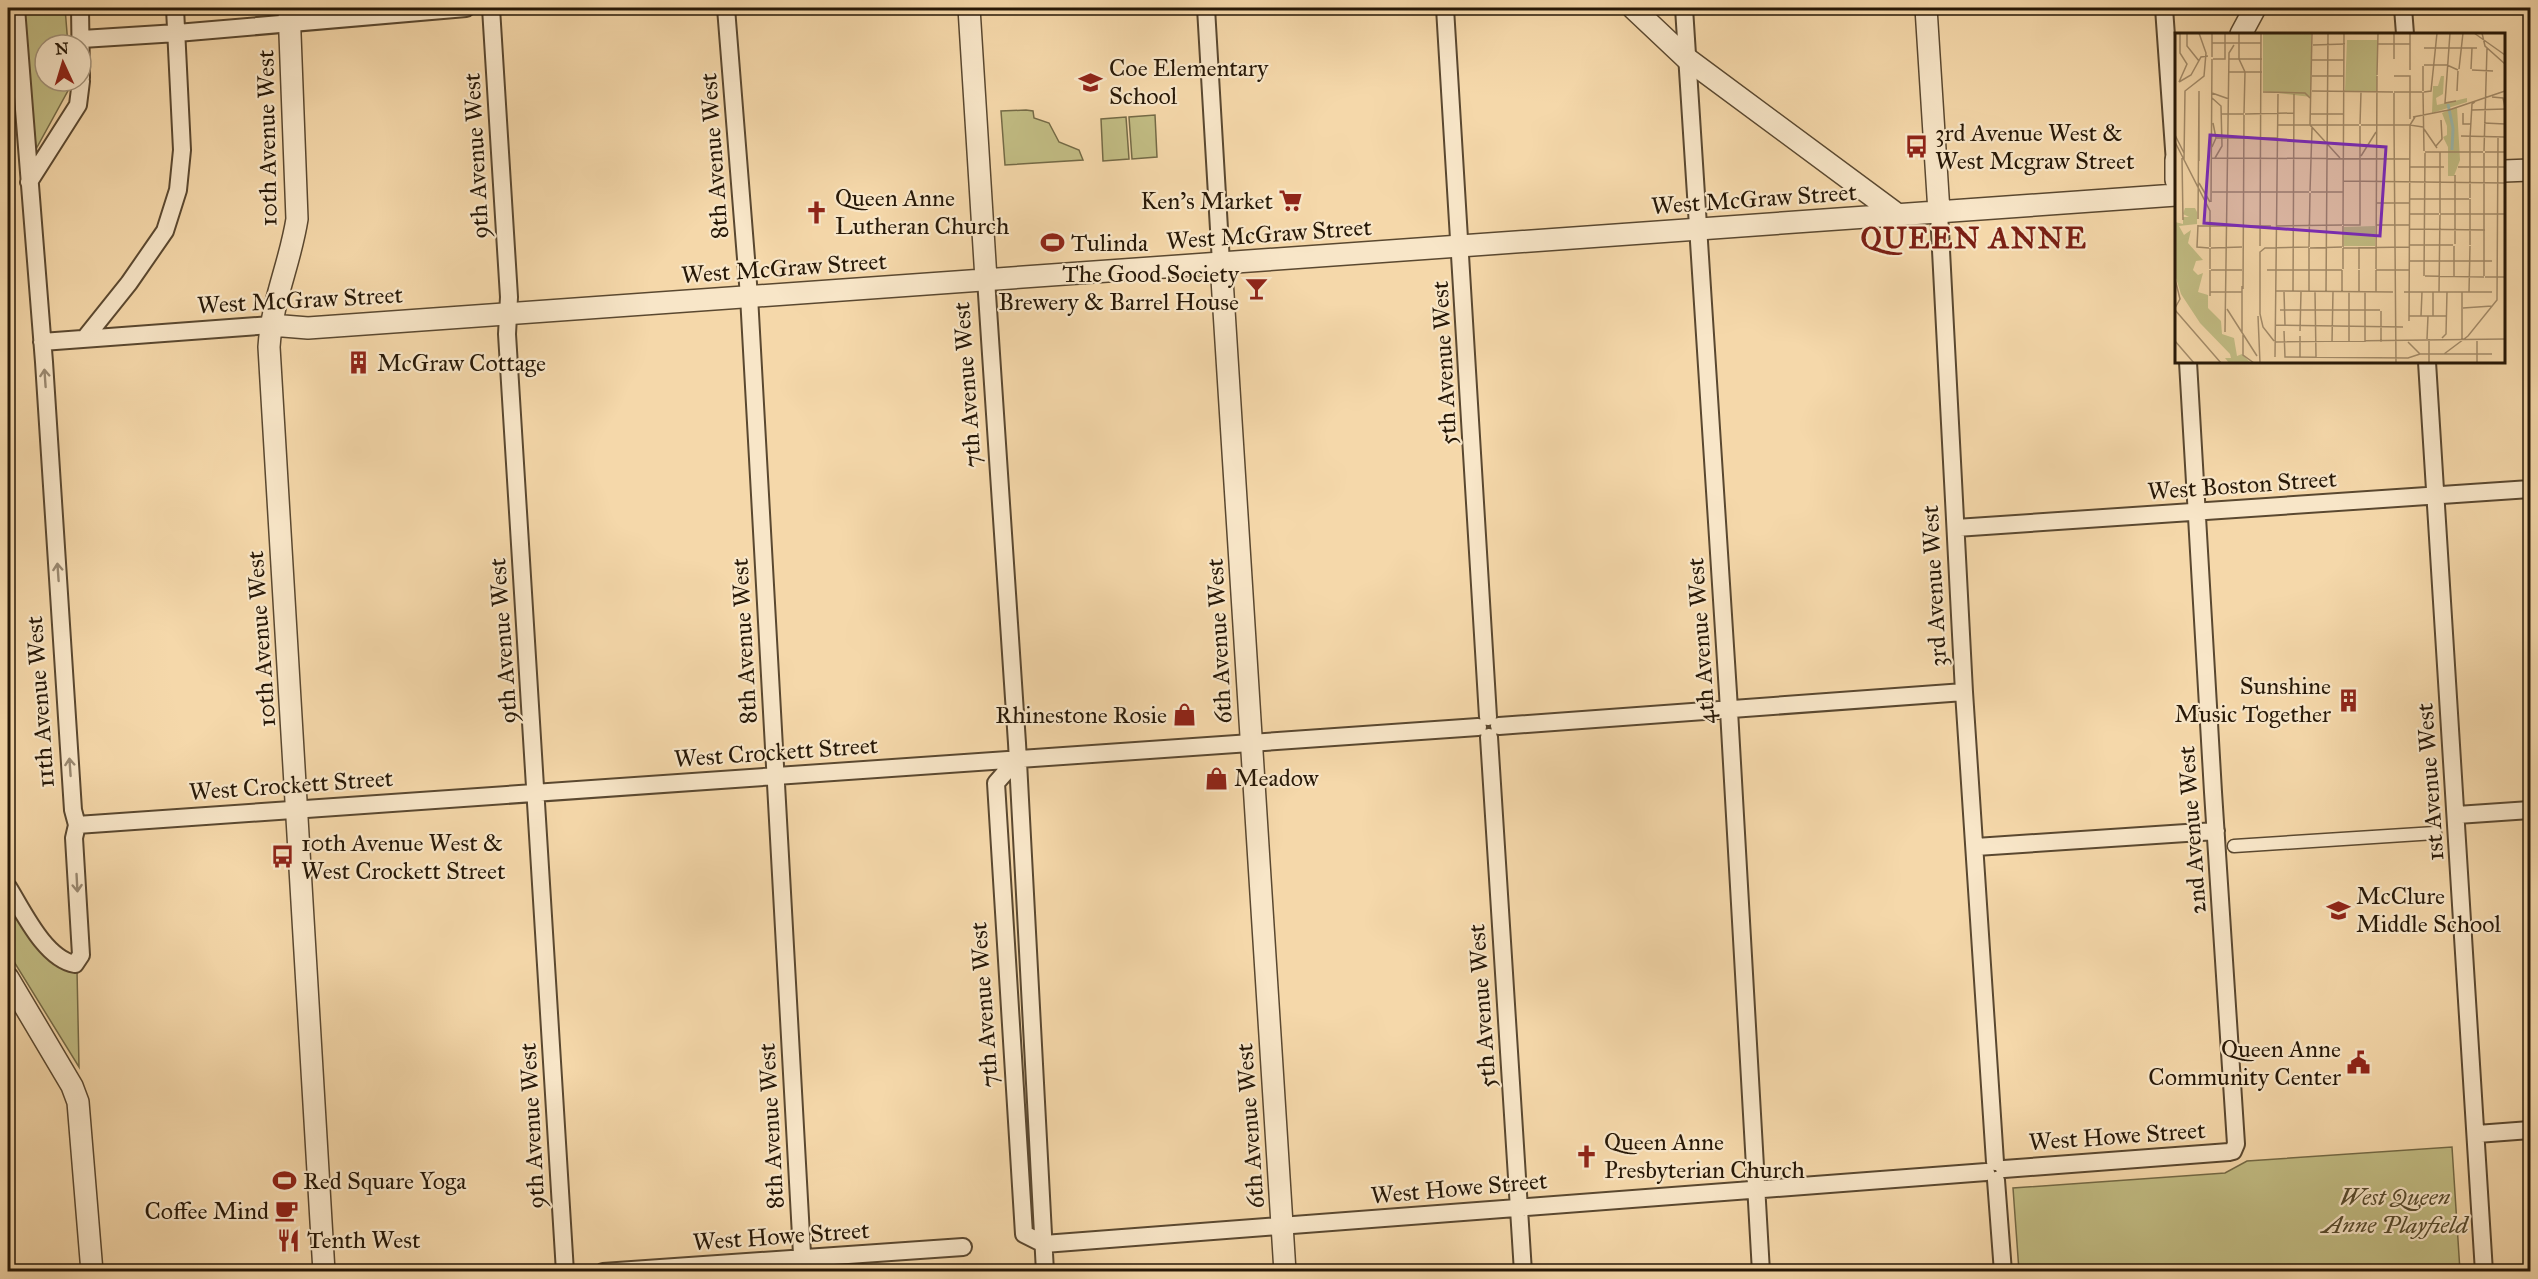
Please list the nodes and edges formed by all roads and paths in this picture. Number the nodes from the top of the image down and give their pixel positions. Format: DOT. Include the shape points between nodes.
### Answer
graph roads {
  1 [pos="16,8"];
  2 [pos="80,8"];
  3 [pos="175,8"];
  4 [pos="348,8"];
  5 [pos="466,8"];
  6 [pos="491,8"];
  7 [pos="726,8"];
  8 [pos="969,8"];
  9 [pos="1206,8"];
  10 [pos="1445,8"];
  11 [pos="1632,8"];
  12 [pos="1684,8"];
  13 [pos="1926,8"];
  14 [pos="2164,8"];
  15 [pos="2255,8"];
  16 [pos="2403,8"];
  17 [pos="290,15"];
  18 [pos="370,16"];
  19 [pos="82,33"];
  20 [pos="177,33"];
  21 [pos="2242,33"];
  22 [pos="2405,33"];
  23 [pos="93,38"];
  24 [pos="14,55"];
  25 [pos="1686,58"];
  26 [pos="79,93"];
  27 [pos="2175,155"];
  28 [pos="2530,170"];
  29 [pos="2505,171"];
  30 [pos="29,182"];
  31 [pos="2175,195"];
  32 [pos="1939,212"];
  33 [pos="1898,215"];
  34 [pos="1698,229"];
  35 [pos="1461,246"];
  36 [pos="1221,263"];
  37 [pos="986,279"];
  38 [pos="748,296"];
  39 [pos="508,313"];
  40 [pos="270,326"];
  41 [pos="85,338"];
  42 [pos="42,342"];
  43 [pos="153,343"];
  44 [pos="2188,363"];
  45 [pos="2427,363"];
  46 [pos="2530,489"];
  47 [pos="2435,496"];
  48 [pos="2197,511"];
  49 [pos="1956,528"];
  50 [pos="1964,692"];
  51 [pos="1729,709"];
  52 [pos="1489,727"];
  53 [pos="1251,742"];
  54 [pos="1017,759"];
  55 [pos="776,776"];
  56 [pos="536,792"];
  57 [pos="298,809"];
  58 [pos="2530,810"];
  59 [pos="2457,815"];
  60 [pos="77,825"];
  61 [pos="2216,831"];
  62 [pos="2434,833"];
  63 [pos="2234,846"];
  64 [pos="1976,848"];
  65 [pos="8,887"];
  66 [pos="8,978"];
  67 [pos="2530,1130"];
  68 [pos="2477,1134"];
  69 [pos="2233,1151"];
  70 [pos="1995,1171"];
  71 [pos="1756,1190"];
  72 [pos="1519,1207"];
  73 [pos="1282,1227"];
  74 [pos="1044,1244"];
  75 [pos="963,1247"];
  76 [pos="803,1265"];
  77 [pos="92,1272"];
  78 [pos="324,1272"];
  79 [pos="565,1272"];
  80 [pos="603,1272"];
  81 [pos="1045,1272"];
  82 [pos="1285,1272"];
  83 [pos="1523,1272"];
  84 [pos="1761,1272"];
  85 [pos="2003,1272"];
  86 [pos="2484,1272"];
  1 -- 24 [label="street, 11th Avenue West"];
  2 -- 19 [label="street"];
  3 -- 20 [label="street"];
  4 -- 18 [label="street"];
  5 -- 18 [label="street"];
  6 -- 39 [label="street, 9th Avenue West"];
  7 -- 38 [label="street, 8th Avenue West"];
  8 -- 37 [label="street, 7th Avenue West"];
  9 -- 36 [label="street, 6th Avenue West"];
  10 -- 35 [label="street, 5th Avenue West"];
  11 -- 25 [label="street"];
  12 -- 25 [label="street, 4th Avenue West"];
  13 -- 32 [label="street, 3rd Avenue West"];
  14 -- 27 [label="street"];
  15 -- 21 [label="street"];
  16 -- 22 [label="street"];
  17 -- 18 [label="street"];
  17 -- 20 [label="street"];
  17 -- 40 [label="street, 10th Avenue West" via="297,219"];
  20 -- 23 [label="street"];
  20 -- 41 [label="street" via="182,150 178,190 165,231"];
  24 -- 30 [label="street, 11th Avenue West"];
  25 -- 33 [label="street"];
  25 -- 34 [label="street, 4th Avenue West"];
  26 -- 30 [label="street" via="78,105"];
  28 -- 29 [label="street"];
  30 -- 42 [label="street, 11th Avenue West"];
  31 -- 32 [label="street, West McGraw Street"];
  32 -- 33 [label="street, West McGraw Street"];
  32 -- 49 [label="street, 3rd Avenue West"];
  33 -- 34 [label="street, West McGraw Street"];
  34 -- 35 [label="street, West McGraw Street"];
  34 -- 51 [label="street, 4th Avenue West"];
  35 -- 36 [label="street, West McGraw Street"];
  35 -- 52 [label="street, 5th Avenue West"];
  36 -- 37 [label="street, West McGraw Street"];
  36 -- 53 [label="street, 6th Avenue West"];
  37 -- 38 [label="street, West McGraw Street"];
  37 -- 54 [label="street, 7th Avenue West"];
  38 -- 39 [label="street, West McGraw Street"];
  38 -- 55 [label="street, 8th Avenue West"];
  39 -- 40 [label="street, West McGraw Street" via="308,328"];
  39 -- 56 [label="street, 9th Avenue West"];
  40 -- 41 [label="street, West McGraw Street"];
  40 -- 43 [label="street" via="242,337"];
  40 -- 57 [label="street, 10th Avenue West"];
  41 -- 42 [label="street, West McGraw Street"];
  60 -- 42 [label="street, 11th Avenue West, one-way" via="72,808"];
  44 -- 48 [label="street, 2nd Avenue West"];
  45 -- 47 [label="street, 1st Avenue West"];
  46 -- 47 [label="street, West Boston Street"];
  47 -- 48 [label="street, West Boston Street"];
  47 -- 59 [label="street, 1st Avenue West"];
  48 -- 49 [label="street, West Boston Street"];
  48 -- 61 [label="street, 2nd Avenue West"];
  49 -- 50 [label="street, 3rd Avenue West"];
  50 -- 51 [label="street, West Crockett Street"];
  50 -- 64 [label="street, 3rd Avenue West"];
  51 -- 52 [label="street, West Crockett Street"];
  51 -- 71 [label="street, 4th Avenue West"];
  52 -- 53 [label="street, West Crockett Street"];
  52 -- 72 [label="street, 5th Avenue West"];
  53 -- 54 [label="street, West Crockett Street"];
  53 -- 73 [label="street, 6th Avenue West"];
  54 -- 55 [label="street, West Crockett Street"];
  54 -- 74 [label="street, 7th Avenue West" via="996,783 1024,1234"];
  55 -- 56 [label="street, West Crockett Street"];
  55 -- 76 [label="street, 8th Avenue West"];
  56 -- 57 [label="street, West Crockett Street"];
  56 -- 79 [label="street, 9th Avenue West"];
  57 -- 60 [label="street, West Crockett Street"];
  57 -- 78 [label="street, 10th Avenue West"];
  58 -- 59 [label="street"];
  59 -- 68 [label="street, 1st Avenue West"];
  60 -- 65 [label="street, 11th Avenue West, one-way" via="74,838 81,955 75,964 54,955"];
  61 -- 64 [label="street"];
  61 -- 69 [label="street, 2nd Avenue West" via="2236,1134"];
  62 -- 63 [label="street"];
  64 -- 70 [label="street, 3rd Avenue West"];
  66 -- 77 [label="street" via="76,1094"];
  67 -- 68 [label="street"];
  68 -- 86 [label="street, 1st Avenue West"];
  69 -- 70 [label="street, West Howe Street"];
  70 -- 71 [label="street, West Howe Street"];
  70 -- 85 [label="street, 3rd Avenue West"];
  71 -- 72 [label="street, West Howe Street"];
  71 -- 84 [label="street, 4th Avenue West"];
  72 -- 73 [label="street, West Howe Street"];
  72 -- 83 [label="street, 5th Avenue West"];
  73 -- 74 [label="street, West Howe Street"];
  73 -- 82 [label="street, 6th Avenue West"];
  74 -- 81 [label="street"];
  75 -- 76 [label="street, West Howe Street"];
  76 -- 80 [label="street, West Howe Street"];
}
